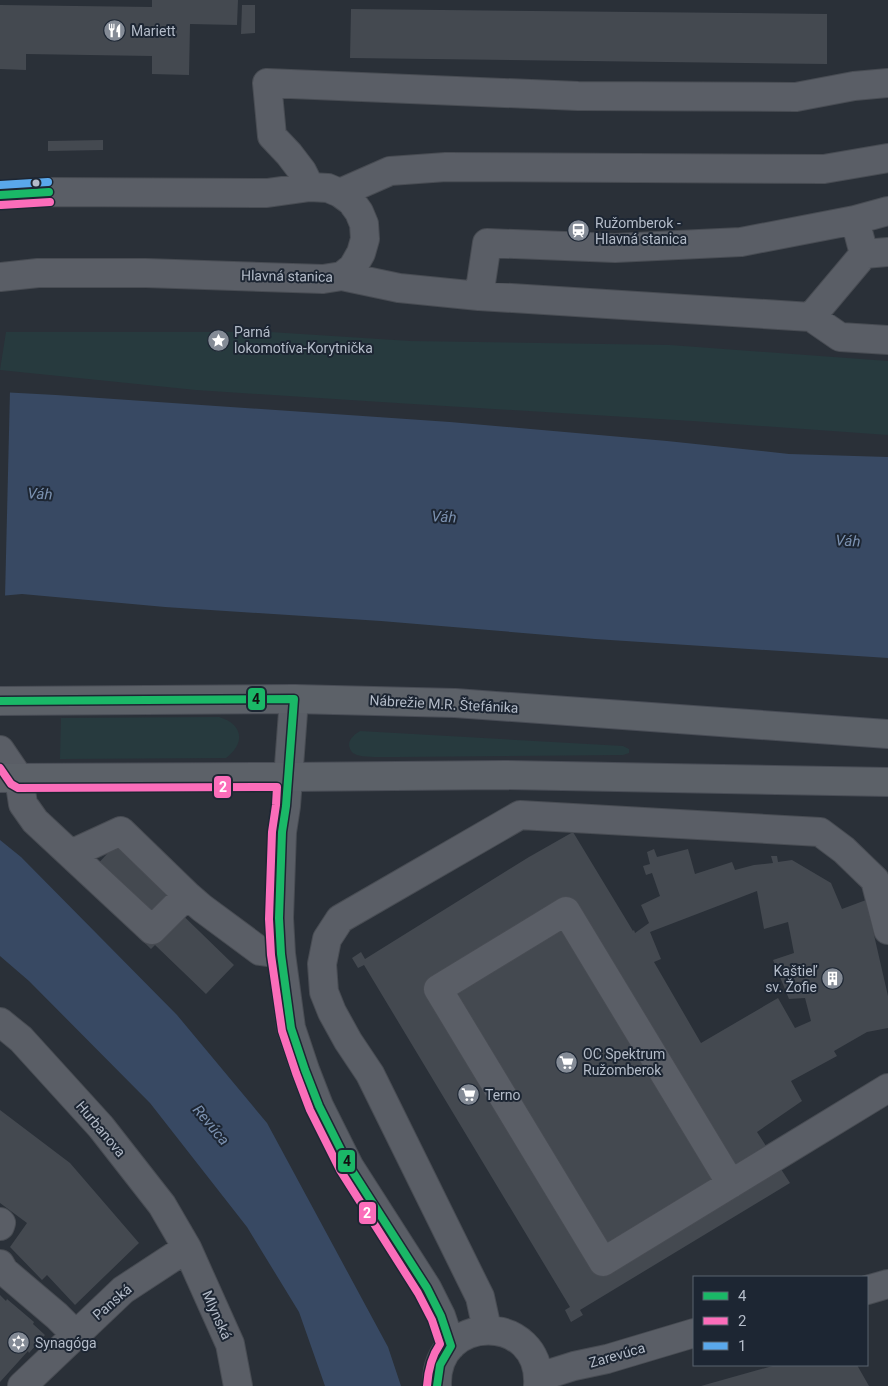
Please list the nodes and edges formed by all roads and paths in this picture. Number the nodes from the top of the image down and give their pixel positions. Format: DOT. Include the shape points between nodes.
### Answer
graph roads {
  1 [pos="888,83"];
  2 [pos="888,158"];
  3 [pos="310,187"];
  4 [pos="340,193"];
  5 [pos="0,195"];
  6 [pos="888,210"];
  7 [pos="855,220"];
  8 [pos="876,253"];
  9 [pos="342,276"];
  10 [pos="0,278"];
  11 [pos="479,296"];
  12 [pos="811,318"];
  13 [pos="888,340"];
  14 [pos="294,699"];
  15 [pos="0,702"];
  16 [pos="888,734"];
  17 [pos="0,750"];
  18 [pos="288,777"];
  19 [pos="9,778"];
  20 [pos="888,782"];
  21 [pos="72,854"];
  22 [pos="187,895"];
  23 [pos="888,930"];
  24 [pos="281,954"];
  25 [pos="0,1022"];
  26 [pos="888,1088"];
  27 [pos="731,1184"];
  28 [pos="0,1222"];
  29 [pos="0,1226"];
  30 [pos="187,1248"];
  31 [pos="0,1264"];
  32 [pos="888,1284"];
  33 [pos="868,1290"];
  34 [pos="487,1329"];
  35 [pos="693,1333"];
  36 [pos="75,1334"];
  37 [pos="451,1346"];
  38 [pos="539,1382"];
  39 [pos="22,1386"];
  40 [pos="238,1386"];
  41 [pos="437,1386"];
  1 -- 3 [label="street" via="796,97 578,96 266,83 272,136 302,171"];
  2 -- 4 [label="street" via="824,169 446,167 390,171"];
  3 -- 4 [label="street" via="328,188"];
  3 -- 5 [label="street" via="267,193 49,192"];
  4 -- 9 [label="street, Hlavná stanica" via="359,212 365,239 362,253"];
  6 -- 7 [label="street"];
  7 -- 8 [label="street"];
  7 -- 11 [label="street" via="741,242 615,248 488,243"];
  8 -- 12 [label="street"];
  9 -- 10 [label="street, Hlavná stanica" via="38,273"];
  9 -- 11 [label="street" via="398,288"];
  11 -- 12 [label="street"];
  12 -- 13 [label="street" via="840,337"];
  14 -- 15 [label="main road, Nábrežie M.R. Štefánika"];
  14 -- 16 [label="main road, Nábrežie M.R. Štefánika" via="455,703"];
  14 -- 18 [label="street"];
  17 -- 19 [label="street"];
  18 -- 19 [label="main road"];
  18 -- 20 [label="main road" via="503,774"];
  18 -- 24 [label="street" via="282,832"];
  19 -- 21 [label="street" via="35,821"];
  21 -- 22 [label="street" via="121,831"];
  21 -- 22 [label="street" via="152,930"];
  22 -- 24 [label="street" via="260,951"];
  23 -- 34 [label="street" via="875,880 820,832 520,815 340,919 327,939 322,964 324,992 348,1041 370,1074 480,1296"];
  24 -- 37 [label="street" via="291,1028 319,1106 349,1166 427,1288 442,1316"];
  25 -- 30 [label="street, Hurbanova" via="21,1038 101,1127 162,1205"];
  26 -- 27 [label="street"];
  27 -- 27 [label="street" via="566,911 438,989 603,1262"];
  28 -- 29 [label="street"];
  30 -- 36 [label="street, Panská" via="123,1290"];
  30 -- 40 [label="street, Mlynská" via="230,1344"];
  31 -- 36 [label="street"];
  32 -- 33 [label="street"];
  34 -- 37 [label="street" via="461,1337"];
  34 -- 38 [label="street, Zarevúca" via="512,1335 523,1343 537,1365"];
  35 -- 38 [label="street, Zarevúca" via="574,1366"];
  36 -- 39 [label="street, Panská"];
  37 -- 41 [label="street" via="440,1364"];
}
